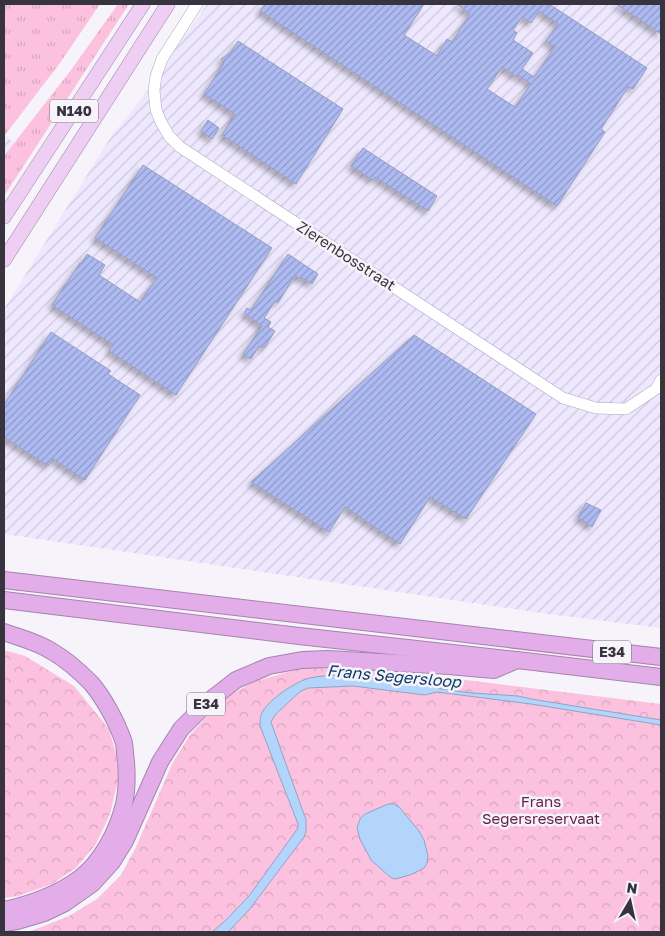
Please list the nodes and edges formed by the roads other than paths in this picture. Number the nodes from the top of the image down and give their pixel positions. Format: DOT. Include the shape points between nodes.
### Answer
graph roads {
  1 [pos="143,4"];
  2 [pos="168,4"];
  3 [pos="197,4"];
  4 [pos="4,217"];
  5 [pos="4,260"];
  6 [pos="658,384"];
  7 [pos="4,580"];
  8 [pos="4,600"];
  9 [pos="4,632"];
  10 [pos="661,658"];
  11 [pos="516,660"];
  12 [pos="661,677"];
  13 [pos="4,910"];
  14 [pos="4,923"];
  1 -- 4 [label="main road, N140"];
  2 -- 5 [label="main road, N140"];
  3 -- 6 [label="street, Zierenbosstraat" via="162,59 154,90 161,122 168,136 180,147 563,398 596,408 626,409"];
  7 -- 10 [label="highway, E34"];
  8 -- 11 [label="highway, E34"];
  9 -- 13 [label="highway" via="52,651 92,685 112,714 124,744 127,774 124,803 114,832 100,856 82,876 56,893"];
  11 -- 12 [label="highway, E34"];
  11 -- 14 [label="highway, E34" via="494,670 302,660 269,666 236,680 208,701 181,729 160,762 125,841 92,884 44,913"];
}
